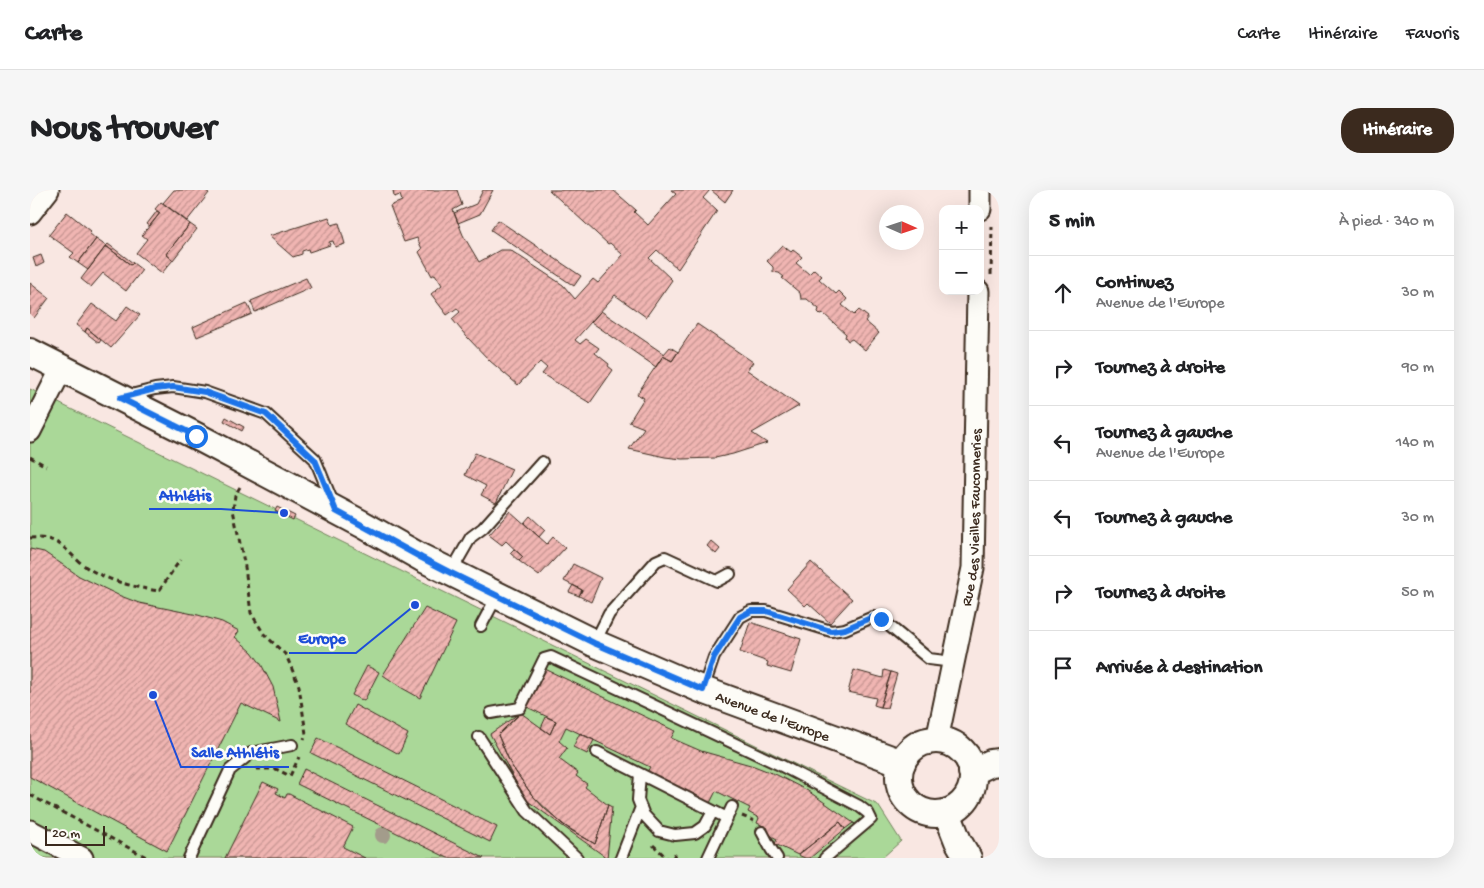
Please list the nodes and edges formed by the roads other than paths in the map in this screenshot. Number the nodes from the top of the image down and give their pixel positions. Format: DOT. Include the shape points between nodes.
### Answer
graph roads {
  1 [pos="48,190"];
  2 [pos="980,190"];
  3 [pos="980,205"];
  4 [pos="30,213"];
  5 [pos="978,295"];
  6 [pos="30,352"];
  7 [pos="62,368"];
  8 [pos="120,398"];
  9 [pos="30,431"];
  10 [pos="542,462"];
  11 [pos="336,511"];
  12 [pos="451,573"];
  13 [pos="730,574"];
  14 [pos="498,595"];
  15 [pos="482,626"];
  16 [pos="594,643"];
  17 [pos="953,662"];
  18 [pos="703,690"];
  19 [pos="491,713"];
  20 [pos="479,736"];
  21 [pos="937,740"];
  22 [pos="297,749"];
  23 [pos="597,752"];
  24 [pos="999,762"];
  25 [pos="902,763"];
  26 [pos="972,772"];
  27 [pos="640,774"];
  28 [pos="641,807"];
  29 [pos="713,811"];
  30 [pos="947,813"];
  31 [pos="30,831"];
  32 [pos="762,832"];
  33 [pos="82,858"];
  34 [pos="189,858"];
  35 [pos="578,858"];
  36 [pos="621,858"];
  37 [pos="708,858"];
  38 [pos="777,858"];
  39 [pos="825,858"];
  40 [pos="968,858"];
  1 -- 4 [label="street"];
  2 -- 3 [label="street"];
  5 -- 17 [label="street, Rue des Vieilles Fauconneries" via="973,568"];
  6 -- 7 [label="street, Avenue de l'Europe"];
  7 -- 8 [label="street, Avenue de l'Europe"];
  7 -- 9 [label="street"];
  8 -- 11 [label="street, Avenue de l'Europe"];
  8 -- 11 [label="lane" via="173,387 205,392 266,414 315,460"];
  10 -- 12 [label="lane" via="483,528 471,536"];
  11 -- 12 [label="street, Avenue de l'Europe"];
  12 -- 14 [label="street, Avenue de l'Europe"];
  13 -- 16 [label="lane" via="718,581 665,557 656,562 609,614"];
  14 -- 15 [label="lane"];
  14 -- 16 [label="street, Avenue de l'Europe"];
  16 -- 18 [label="street, Avenue de l'Europe"];
  17 -- 18 [label="lane" via="929,659 881,619 873,617 845,629 831,631 766,611 751,611 740,617 714,657"];
  17 -- 21 [label="street, Rue des Vieilles Fauconneries"];
  18 -- 25 [label="street, Avenue de l'Europe"];
  19 -- 39 [label="lane" via="520,708 544,658 551,657 780,765 868,813 871,819"];
  20 -- 35 [label="lane" via="527,811"];
  21 -- 25 [label="street" via="916,746"];
  21 -- 26 [label="street" via="952,744 964,753"];
  22 -- 34 [label="lane" via="251,753 230,770"];
  23 -- 27 [label="lane"];
  24 -- 26 [label="street"];
  25 -- 30 [label="street" via="900,787 913,807 930,814"];
  26 -- 30 [label="street" via="973,782 965,801"];
  27 -- 28 [label="lane" via="638,800"];
  27 -- 29 [label="lane"];
  28 -- 29 [label="lane" via="659,830 676,834 695,833 705,826"];
  28 -- 36 [label="lane"];
  29 -- 37 [label="lane" via="730,813"];
  30 -- 40 [label="street"];
  31 -- 33 [label="street"];
  32 -- 38 [label="lane"];
}
